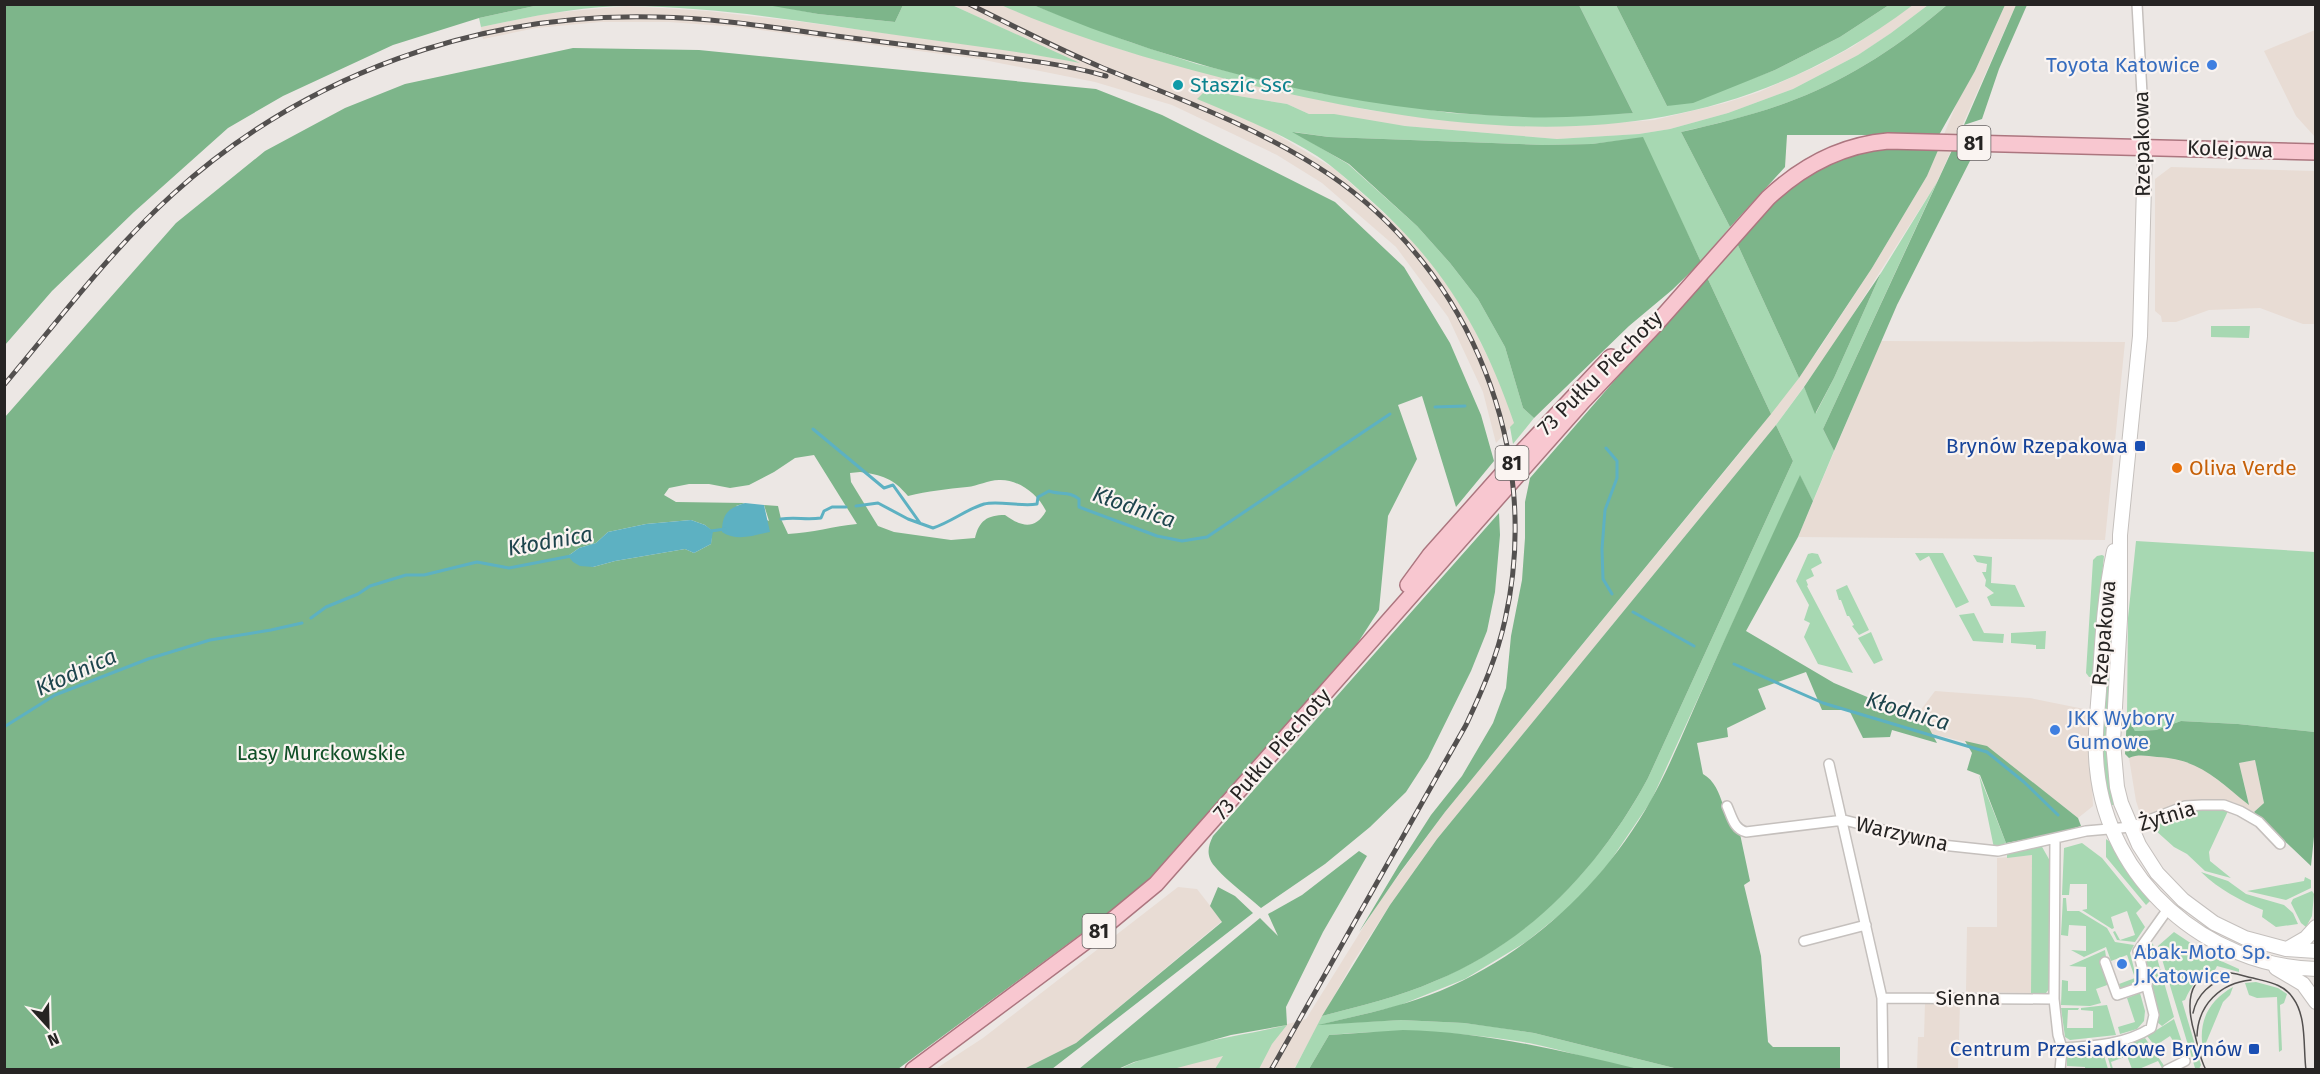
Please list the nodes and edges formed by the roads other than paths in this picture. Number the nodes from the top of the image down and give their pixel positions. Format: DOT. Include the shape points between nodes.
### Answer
graph roads {
  1 [pos="2137,4"];
  2 [pos="2145,147"];
  3 [pos="2316,152"];
  4 [pos="2120,535"];
  5 [pos="1829,764"];
  6 [pos="1727,806"];
  7 [pos="1844,820"];
  8 [pos="2131,827"];
  9 [pos="2113,828"];
  10 [pos="2055,839"];
  11 [pos="2280,844"];
  12 [pos="2168,909"];
  13 [pos="1866,925"];
  14 [pos="2316,927"];
  15 [pos="1804,941"];
  16 [pos="2286,949"];
  17 [pos="2316,951"];
  18 [pos="2105,962"];
  19 [pos="2266,963"];
  20 [pos="2316,969"];
  21 [pos="2147,986"];
  22 [pos="1882,998"];
  23 [pos="2054,999"];
  24 [pos="2316,1002"];
  25 [pos="2062,1048"];
  26 [pos="2185,1061"];
  27 [pos="913,1070"];
  28 [pos="1883,1070"];
  29 [pos="2060,1070"];
  30 [pos="2167,1070"];
  1 -- 2 [label="street, Rzepakowa"];
  2 -- 3 [label="main road, Kolejowa / 81"];
  2 -- 4 [label="street, Rzepakowa" via="2140,343"];
  2 -- 27 [label="main road, 73 Pułku Piechoty / 81" via="1888,141 1839,152 1788,179 1680,295 1590,377 1519,454 1430,555 1364,650 1183,861 1128,908"];
  4 -- 8 [label="street, Rzepakowa" via="2113,762 2121,803"];
  4 -- 9 [label="street, Rzepakowa" via="2109,574 2096,735 2098,777"];
  5 -- 7 [label="street"];
  6 -- 7 [label="street, Warzywna" via="1736,827 1746,832"];
  7 -- 10 [label="street, Warzywna" via="1942,845 1987,851"];
  7 -- 13 [label="street"];
  8 -- 9 [label="street, Żytnia"];
  8 -- 11 [label="street, Żytnia" via="2185,806 2224,805 2259,822"];
  8 -- 16 [label="street, Rzepakowa" via="2157,873 2188,904 2231,932"];
  9 -- 10 [label="street, Warzywna"];
  9 -- 12 [label="street, Rzepakowa" via="2134,868"];
  10 -- 23 [label="street"];
  12 -- 19 [label="street, Rzepakowa" via="2214,942"];
  12 -- 21 [label="street" via="2138,951"];
  13 -- 15 [label="street"];
  13 -- 22 [label="street"];
  14 -- 16 [label="street"];
  16 -- 17 [label="street, Rzepakowa"];
  18 -- 21 [label="street" via="2117,995"];
  19 -- 20 [label="street, Rzepakowa"];
  19 -- 24 [label="street" via="2298,979"];
  21 -- 25 [label="street" via="2154,1015 2151,1028 2126,1041"];
  22 -- 23 [label="street, Sienna"];
  22 -- 28 [label="street"];
  23 -- 25 [label="street"];
  25 -- 29 [label="street"];
  26 -- 30 [label="street"];
}
